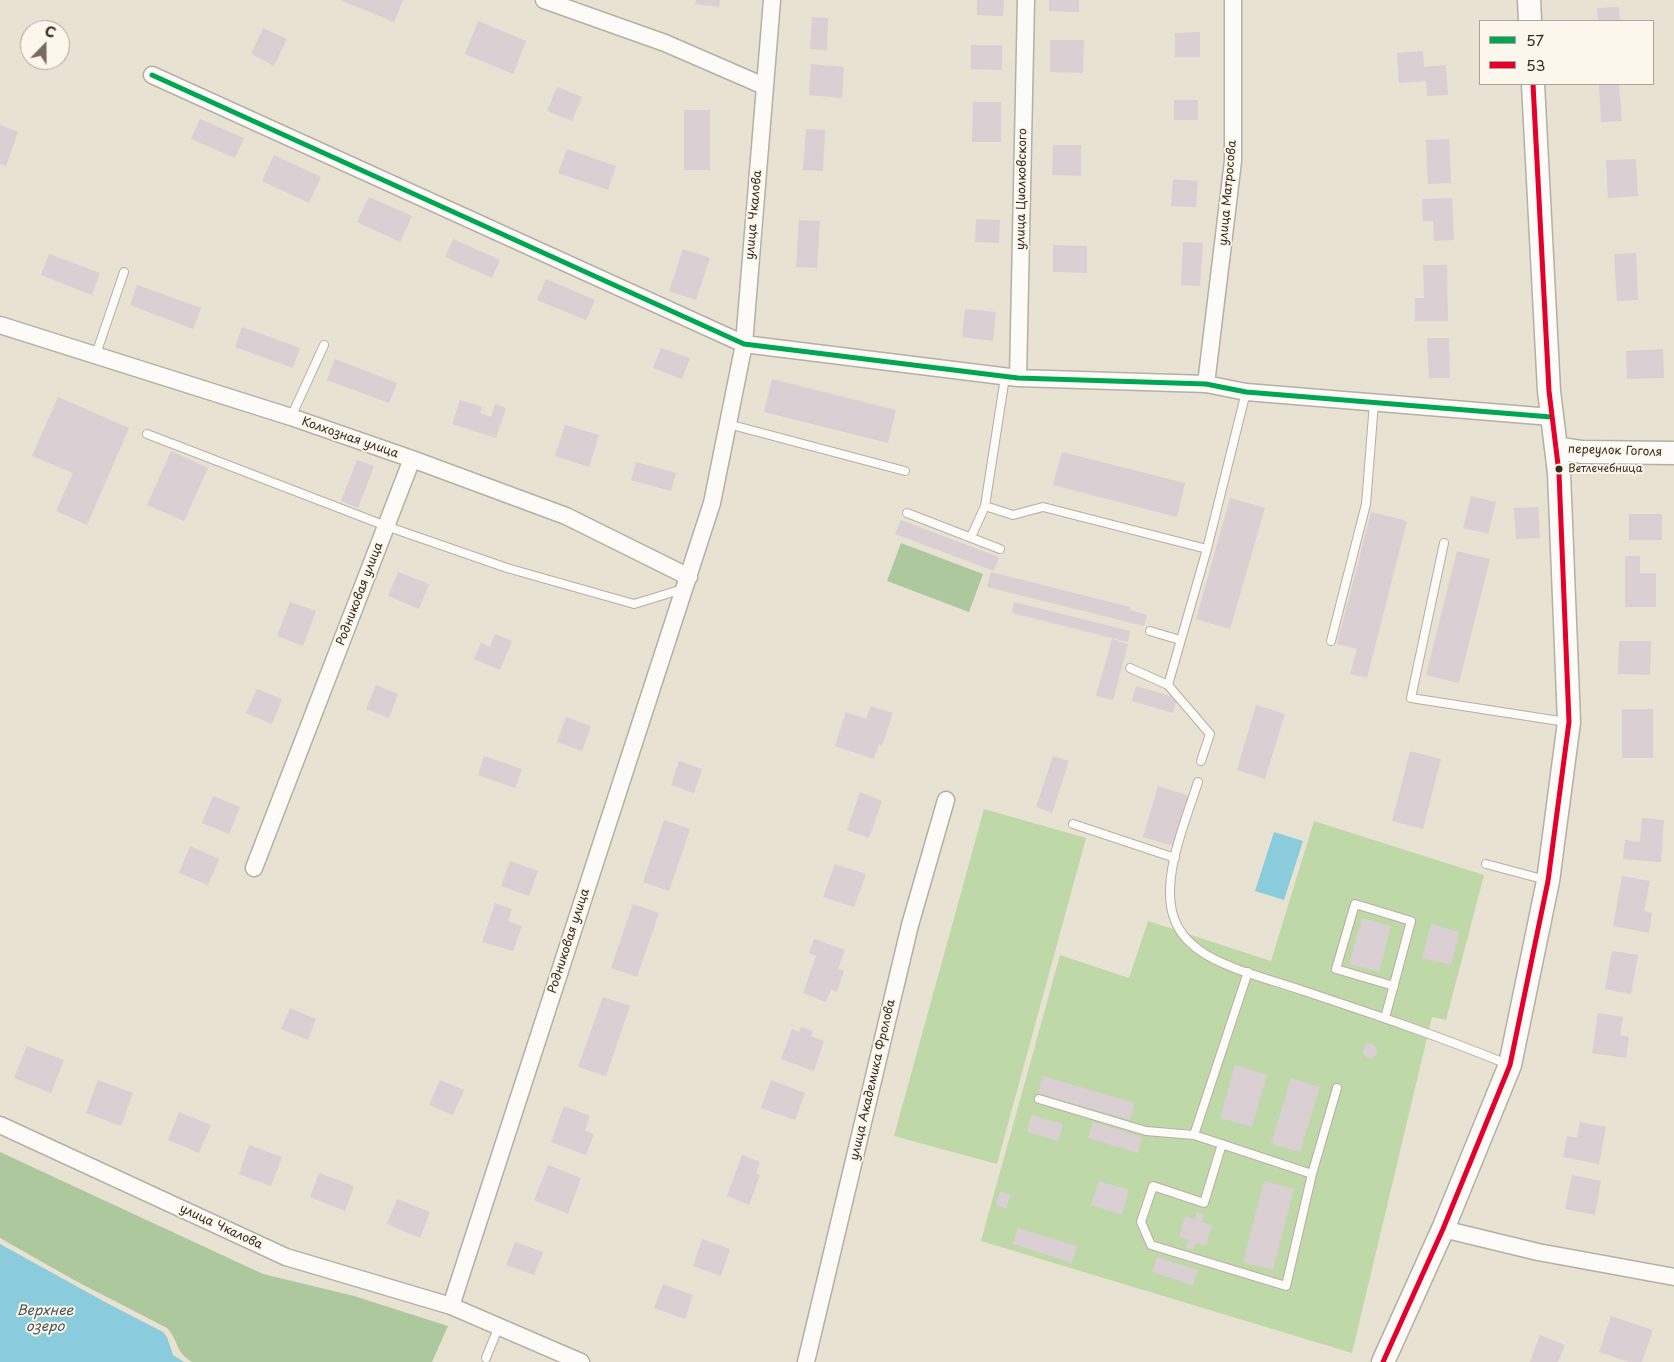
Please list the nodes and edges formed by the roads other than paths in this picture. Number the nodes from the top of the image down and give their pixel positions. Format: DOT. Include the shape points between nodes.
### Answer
graph roads {
  1 [pos="544,0"];
  2 [pos="772,0"];
  3 [pos="1026,0"];
  4 [pos="1233,0"];
  5 [pos="1529,0"];
  6 [pos="1530,20"];
  7 [pos="152,75"];
  8 [pos="1533,85"];
  9 [pos="764,86"];
  10 [pos="124,272"];
  11 [pos="0,325"];
  12 [pos="744,344"];
  13 [pos="324,345"];
  14 [pos="95,356"];
  15 [pos="1012,378"];
  16 [pos="1206,384"];
  17 [pos="1246,392"];
  18 [pos="1374,402"];
  19 [pos="290,417"];
  20 [pos="1551,417"];
  21 [pos="728,424"];
  22 [pos="146,434"];
  23 [pos="1556,448"];
  24 [pos="1674,453"];
  25 [pos="412,459"];
  26 [pos="905,471"];
  27 [pos="985,506"];
  28 [pos="907,513"];
  29 [pos="386,526"];
  30 [pos="970,537"];
  31 [pos="1444,543"];
  32 [pos="1000,548"];
  33 [pos="1207,549"];
  34 [pos="686,583"];
  35 [pos="1150,631"];
  36 [pos="1180,640"];
  37 [pos="1331,641"];
  38 [pos="1130,668"];
  39 [pos="1168,686"];
  40 [pos="1569,722"];
  41 [pos="1200,762"];
  42 [pos="1198,782"];
  43 [pos="946,800"];
  44 [pos="1073,824"];
  45 [pos="1175,858"];
  46 [pos="1486,864"];
  47 [pos="254,868"];
  48 [pos="1548,881"];
  49 [pos="1248,972"];
  50 [pos="1394,986"];
  51 [pos="1385,1018"];
  52 [pos="1510,1065"];
  53 [pos="1337,1088"];
  54 [pos="1039,1099"];
  55 [pos="0,1125"];
  56 [pos="1194,1135"];
  57 [pos="1222,1144"];
  58 [pos="1312,1174"];
  59 [pos="1443,1229"];
  60 [pos="1674,1277"];
  61 [pos="451,1306"];
  62 [pos="499,1326"];
  63 [pos="486,1358"];
  64 [pos="581,1362"];
  65 [pos="806,1362"];
  66 [pos="1383,1362"];
  1 -- 9 [label="street" via="665,43"];
  2 -- 9 [label="street, улица Чкалова"];
  3 -- 15 [label="street, улица Циолковского"];
  4 -- 16 [label="street, улица Матросова" via="1233,161"];
  5 -- 6 [label="main road"];
  7 -- 12 [label="street"];
  8 -- 20 [label="main road"];
  9 -- 12 [label="street, улица Чкалова"];
  10 -- 14 [label="lane"];
  11 -- 14 [label="street, Колхозная улица"];
  12 -- 15 [label="street"];
  12 -- 21 [label="street, улица Чкалова"];
  13 -- 19 [label="lane"];
  14 -- 19 [label="street, Колхозная улица"];
  15 -- 16 [label="street"];
  15 -- 27 [label="lane"];
  16 -- 17 [label="street"];
  17 -- 18 [label="street"];
  17 -- 33 [label="lane"];
  18 -- 20 [label="street"];
  18 -- 37 [label="lane" via="1366,504"];
  19 -- 25 [label="street, Колхозная улица"];
  20 -- 23 [label="main road"];
  21 -- 26 [label="lane"];
  21 -- 34 [label="street, Родниковая улица" via="712,503"];
  22 -- 29 [label="lane"];
  23 -- 24 [label="main road, переулок Гоголя" via="1582,452"];
  23 -- 40 [label="main road"];
  25 -- 29 [label="street, Родниковая улица"];
  25 -- 34 [label="street, Колхозная улица" via="566,516"];
  27 -- 30 [label="lane"];
  27 -- 33 [label="lane" via="1012,516 1043,508"];
  28 -- 30 [label="lane"];
  29 -- 34 [label="lane" via="507,568 634,604"];
  29 -- 47 [label="street, Родниковая улица"];
  30 -- 32 [label="lane"];
  31 -- 40 [label="lane" via="1411,698"];
  33 -- 36 [label="lane"];
  34 -- 61 [label="street, Родниковая улица"];
  35 -- 36 [label="lane"];
  36 -- 39 [label="lane"];
  38 -- 39 [label="lane"];
  39 -- 41 [label="lane" via="1210,734"];
  40 -- 48 [label="main road"];
  42 -- 45 [label="lane"];
  43 -- 65 [label="street, улица Академика Фролова" via="910,924"];
  44 -- 45 [label="lane"];
  45 -- 49 [label="lane" via="1170,900 1174,918 1184,937 1200,951"];
  46 -- 48 [label="lane"];
  48 -- 52 [label="main road"];
  49 -- 51 [label="lane"];
  49 -- 56 [label="lane"];
  50 -- 50 [label="lane" via="1336,969 1355,904 1411,921"];
  50 -- 51 [label="lane"];
  51 -- 52 [label="lane"];
  52 -- 59 [label="main road"];
  53 -- 58 [label="lane"];
  54 -- 56 [label="lane" via="1146,1131"];
  55 -- 61 [label="street, улица Чкалова" via="286,1257"];
  56 -- 57 [label="lane"];
  57 -- 58 [label="lane"];
  57 -- 58 [label="lane" via="1204,1203 1153,1186 1141,1222 1151,1246 1286,1286"];
  59 -- 60 [label="street" via="1538,1252"];
  59 -- 66 [label="main road"];
  61 -- 62 [label="street, улица Чкалова"];
  62 -- 63 [label="lane"];
  62 -- 64 [label="street, улица Чкалова"];
}
